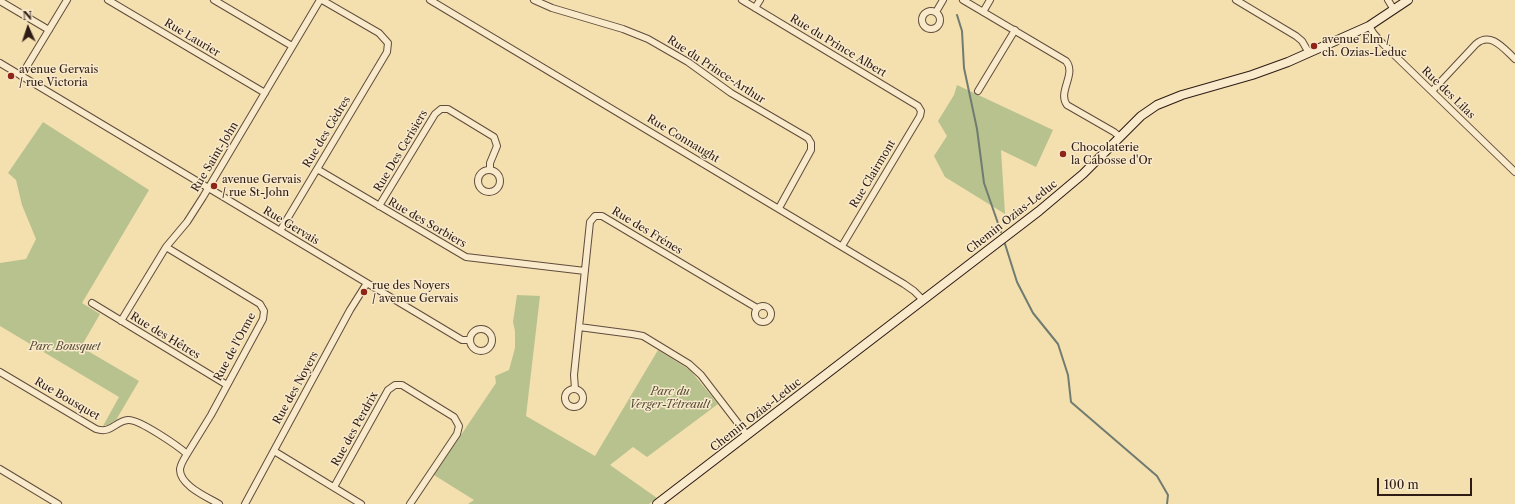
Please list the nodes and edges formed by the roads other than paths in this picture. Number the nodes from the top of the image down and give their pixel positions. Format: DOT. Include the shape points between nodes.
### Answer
graph roads {
  1 [pos="67,0"];
  2 [pos="108,0"];
  3 [pos="214,0"];
  4 [pos="321,0"];
  5 [pos="430,0"];
  6 [pos="534,0"];
  7 [pos="742,0"];
  8 [pos="760,0"];
  9 [pos="943,0"];
  10 [pos="963,0"];
  11 [pos="990,0"];
  12 [pos="1236,0"];
  13 [pos="1388,0"];
  14 [pos="1408,0"];
  15 [pos="0,1"];
  16 [pos="755,8"];
  17 [pos="1394,10"];
  18 [pos="936,12"];
  19 [pos="983,12"];
  20 [pos="1369,26"];
  21 [pos="49,30"];
  22 [pos="1015,30"];
  23 [pos="292,46"];
  24 [pos="1309,53"];
  25 [pos="1515,59"];
  26 [pos="0,63"];
  27 [pos="21,76"];
  28 [pos="978,91"];
  29 [pos="1432,91"];
  30 [pos="265,93"];
  31 [pos="921,111"];
  32 [pos="1120,137"];
  33 [pos="317,169"];
  34 [pos="490,170"];
  35 [pos="1515,172"];
  36 [pos="209,188"];
  37 [pos="379,206"];
  38 [pos="779,208"];
  39 [pos="280,231"];
  40 [pos="842,246"];
  41 [pos="166,247"];
  42 [pos="585,271"];
  43 [pos="367,283"];
  44 [pos="923,300"];
  45 [pos="92,304"];
  46 [pos="757,308"];
  47 [pos="121,321"];
  48 [pos="579,327"];
  49 [pos="469,340"];
  50 [pos="1,375"];
  51 [pos="227,385"];
  52 [pos="575,389"];
  53 [pos="747,435"];
  54 [pos="274,451"];
  55 [pos="187,454"];
  56 [pos="0,468"];
  57 [pos="334,487"];
  58 [pos="58,504"];
  59 [pos="219,504"];
  60 [pos="245,504"];
  61 [pos="361,504"];
  62 [pos="410,504"];
  63 [pos="657,504"];
  1 -- 21 [label="street"];
  2 -- 30 [label="street, Rue Laurier"];
  3 -- 23 [label="street"];
  4 -- 23 [label="street, Rue Saint-John"];
  4 -- 33 [label="street, Rue des Cèdres" via="379,33 388,43 387,52"];
  5 -- 38 [label="street, Rue Connaught"];
  6 -- 38 [label="street, Rue du Prince-Arthur" via="648,39 688,62 730,93 808,138 812,143 812,150"];
  7 -- 16 [label="street, Rue du Prince Albert"];
  8 -- 16 [label="street"];
  9 -- 18 [label="street"];
  10 -- 19 [label="street"];
  11 -- 19 [label="street"];
  12 -- 24 [label="street" via="1296,36"];
  13 -- 17 [label="street"];
  14 -- 17 [label="street, Chemin Ozias-Leduc"];
  15 -- 21 [label="street"];
  16 -- 31 [label="street, Rue du Prince Albert" via="918,106"];
  17 -- 20 [label="street, Chemin Ozias-Leduc"];
  19 -- 22 [label="street"];
  20 -- 24 [label="street, Chemin Ozias-Leduc"];
  20 -- 29 [label="street, Rue des Lilas" via="1376,37"];
  21 -- 27 [label="street"];
  22 -- 28 [label="street"];
  22 -- 32 [label="street" via="1068,62 1070,68 1064,95 1065,102"];
  23 -- 30 [label="street, Rue Saint-John"];
  24 -- 32 [label="street, Chemin Ozias-Leduc" via="1264,71 1157,105 1141,116"];
  25 -- 29 [label="street" via="1495,41 1482,40"];
  26 -- 27 [label="street, Rue Gervais"];
  27 -- 36 [label="street, Rue Gervais"];
  29 -- 35 [label="street, Rue des Lilas"];
  30 -- 36 [label="street, Rue Saint-John"];
  31 -- 40 [label="street, Rue Clairmont"];
  32 -- 44 [label="street, Chemin Ozias-Leduc" via="1063,191"];
  33 -- 37 [label="street, Rue des Sorbiers"];
  33 -- 39 [label="street, Rue des Cèdres"];
  34 -- 37 [label="street, Rue Des Cerisiers" via="497,146 494,137 448,109 441,109 435,114"];
  36 -- 39 [label="street, Rue Gervais"];
  36 -- 41 [label="street, Rue Saint-John" via="187,222"];
  37 -- 42 [label="street, Rue des Sorbiers" via="466,257"];
  38 -- 40 [label="street, Rue Connaught"];
  39 -- 43 [label="street, Rue Gervais"];
  40 -- 44 [label="street, Rue Connaught" via="904,284"];
  41 -- 47 [label="street, Rue Saint-John"];
  41 -- 51 [label="street, Rue de l'Orme" via="257,302 264,309 263,319"];
  42 -- 46 [label="street, Rue des Frénes" via="591,221 599,215"];
  42 -- 48 [label="street, Rue des Frénes"];
  43 -- 49 [label="street, Rue Gervais" via="462,340"];
  43 -- 54 [label="street, Rue des Noyers"];
  44 -- 53 [label="street, Chemin Ozias-Leduc"];
  45 -- 47 [label="street, Rue des Hêtres"];
  47 -- 51 [label="street, Rue des Hêtres"];
  48 -- 52 [label="street, Rue des Frénes"];
  48 -- 53 [label="street" via="643,336 689,364 701,375"];
  50 -- 55 [label="street, Rue Bousquet" via="96,429 108,430 123,421 133,420"];
  51 -- 55 [label="street, Rue de l'Orme"];
  53 -- 63 [label="street, Chemin Ozias-Leduc"];
  54 -- 57 [label="street"];
  54 -- 60 [label="street, Rue des Noyers"];
  55 -- 59 [label="street" via="180,466 182,478 188,485"];
  56 -- 58 [label="street"];
  57 -- 61 [label="street"];
  57 -- 62 [label="street, Rue des Perdrix" via="388,390 393,386 402,385 454,417 459,426 457,434"];
}
